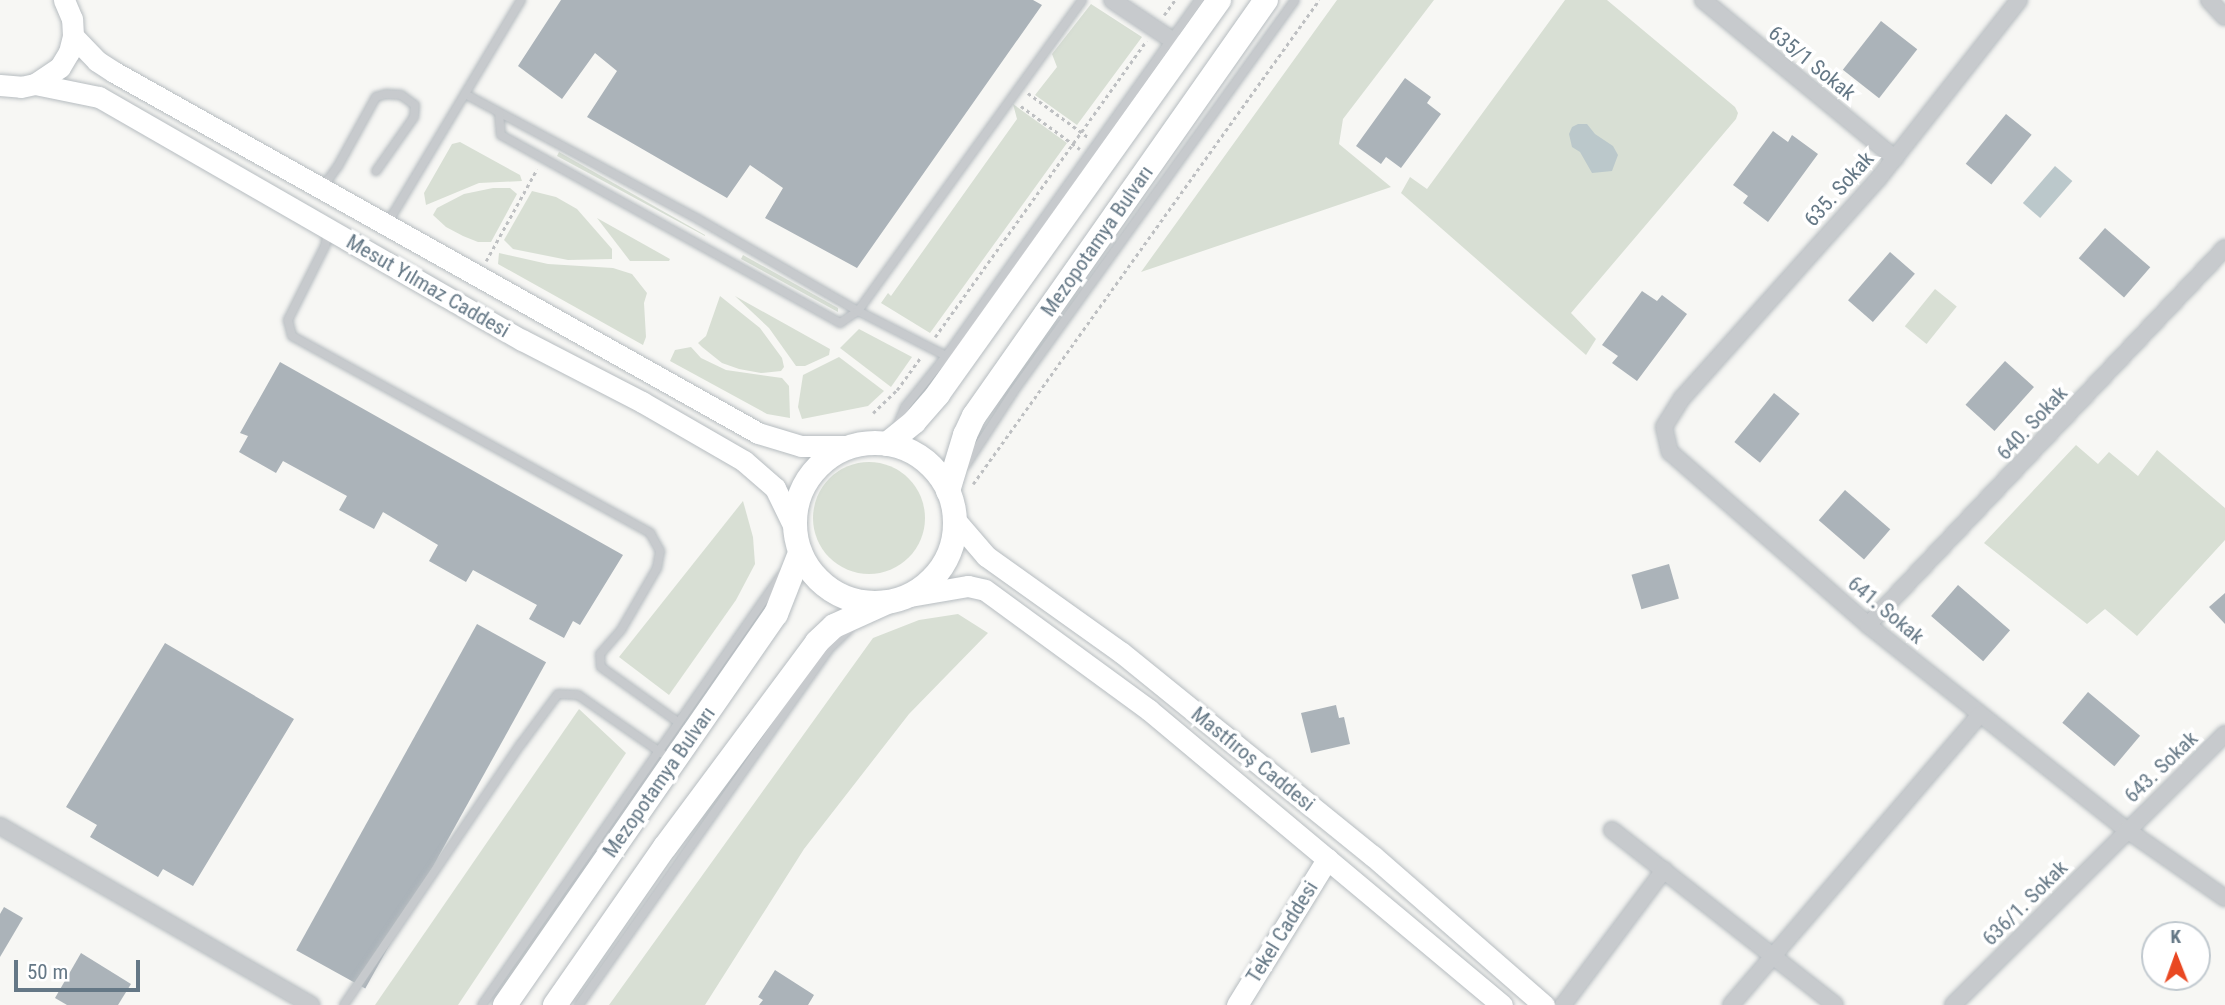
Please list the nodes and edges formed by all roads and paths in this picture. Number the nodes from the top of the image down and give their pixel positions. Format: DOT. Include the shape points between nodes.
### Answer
graph roads {
  1 [pos="521,0"];
  2 [pos="1082,0"];
  3 [pos="1112,0"];
  4 [pos="1175,0"];
  5 [pos="1199,0"];
  6 [pos="1219,0"];
  7 [pos="1266,0"];
  8 [pos="1295,0"];
  9 [pos="1319,0"];
  10 [pos="1703,0"];
  11 [pos="2019,0"];
  12 [pos="2209,0"];
  13 [pos="72,14"];
  14 [pos="2225,17"];
  15 [pos="1155,28"];
  16 [pos="1177,43"];
  17 [pos="35,84"];
  18 [pos="1020,87"];
  19 [pos="2,88"];
  20 [pos="465,94"];
  21 [pos="1011,99"];
  22 [pos="499,113"];
  23 [pos="1081,132"];
  24 [pos="1088,137"];
  25 [pos="1073,144"];
  26 [pos="1080,149"];
  27 [pos="1895,158"];
  28 [pos="543,159"];
  29 [pos="376,171"];
  30 [pos="321,188"];
  31 [pos="387,224"];
  32 [pos="329,228"];
  33 [pos="2225,248"];
  34 [pos="485,262"];
  35 [pos="859,311"];
  36 [pos="928,347"];
  37 [pos="953,360"];
  38 [pos="1682,398"];
  39 [pos="873,413"];
  40 [pos="889,442"];
  41 [pos="852,446"];
  42 [pos="957,488"];
  43 [pos="956,522"];
  44 [pos="794,527"];
  45 [pos="800,553"];
  46 [pos="910,596"];
  47 [pos="885,603"];
  48 [pos="1868,625"];
  49 [pos="1980,713"];
  50 [pos="678,722"];
  51 [pos="2225,734"];
  52 [pos="666,756"];
  53 [pos="0,826"];
  54 [pos="1612,830"];
  55 [pos="2127,830"];
  56 [pos="1326,859"];
  57 [pos="1664,870"];
  58 [pos="2225,898"];
  59 [pos="1774,955"];
  60 [pos="311,1005"];
  61 [pos="344,1005"];
  62 [pos="482,1005"];
  63 [pos="505,1005"];
  64 [pos="555,1005"];
  65 [pos="579,1005"];
  66 [pos="1237,1005"];
  67 [pos="1502,1005"];
  68 [pos="1544,1005"];
  69 [pos="1563,1005"];
  70 [pos="1731,1005"];
  71 [pos="1835,1005"];
  72 [pos="1953,1005"];
  1 -- 20 [label="lane"];
  2 -- 18 [label="lane"];
  3 -- 15 [label="street"];
  4 -- 15 [label="path"];
  5 -- 16 [label="lane"];
  6 -- 16 [label="main road, Mezopotamya Bulvarı"];
  7 -- 42 [label="main road, Mezopotamya Bulvarı" via="974,416 964,435"];
  8 -- 42 [label="lane" via="1014,391"];
  9 -- 42 [label="path"];
  10 -- 27 [label="street, 635/1 Sokak"];
  11 -- 27 [label="street, 635. Sokak"];
  12 -- 14 [label="street"];
  13 -- 17 [label="main road" via="69,52 60,67"];
  13 -- 30 [label="main road, Mesut Yılmaz Caddesi" via="97,61"];
  15 -- 16 [label="street"];
  15 -- 23 [label="path"];
  16 -- 37 [label="main road, Mezopotamya Bulvarı"];
  17 -- 19 [label="main road"];
  17 -- 32 [label="main road, Mesut Yılmaz Caddesi" via="99,97"];
  18 -- 21 [label="lane"];
  18 -- 23 [label="path"];
  20 -- 22 [label="lane"];
  20 -- 31 [label="lane"];
  21 -- 25 [label="path"];
  21 -- 35 [label="lane"];
  22 -- 28 [label="lane" via="502,135"];
  22 -- 35 [label="lane"];
  23 -- 24 [label="path"];
  23 -- 25 [label="path"];
  25 -- 26 [label="path"];
  25 -- 36 [label="path"];
  27 -- 38 [label="street, 635. Sokak"];
  28 -- 34 [label="path"];
  28 -- 35 [label="lane" via="839,323"];
  29 -- 30 [label="lane" via="414,117 415,105 401,95 376,97"];
  30 -- 31 [label="main road, Mesut Yılmaz Caddesi"];
  31 -- 41 [label="main road, Mesut Yılmaz Caddesi" via="758,433 801,446"];
  32 -- 44 [label="main road, Mesut Yılmaz Caddesi" via="744,461 775,488"];
  32 -- 50 [label="lane" via="325,246 289,320 292,335 650,533 660,551 657,568 621,631 600,654 601,667"];
  33 -- 48 [label="street, 640. Sokak"];
  35 -- 36 [label="lane"];
  36 -- 37 [label="lane"];
  36 -- 39 [label="path" via="897,390"];
  37 -- 40 [label="main road, Mezopotamya Bulvarı" via="914,422"];
  38 -- 48 [label="street, 641. Sokak" via="1664,426 1670,452"];
  40 -- 41 [label="main road"];
  40 -- 42 [label="main road" via="924,459"];
  41 -- 44 [label="main road" via="828,458 809,476 797,500"];
  42 -- 43 [label="main road"];
  43 -- 46 [label="main road" via="944,565"];
  43 -- 68 [label="main road, Mastfıroş Caddesi" via="986,556 1122,653 1373,856"];
  44 -- 45 [label="main road"];
  45 -- 47 [label="main road" via="813,575 833,593 858,602"];
  45 -- 50 [label="lane"];
  45 -- 52 [label="main road, Mezopotamya Bulvarı" via="776,614"];
  46 -- 47 [label="main road"];
  46 -- 56 [label="main road, Mastfıroş Caddesi" via="968,586 985,590 1149,710"];
  47 -- 64 [label="main road, Mezopotamya Bulvarı" via="834,626 817,642"];
  47 -- 65 [label="lane" via="830,649"];
  48 -- 49 [label="street, 641. Sokak"];
  49 -- 55 [label="street, 641. Sokak"];
  49 -- 59 [label="street"];
  50 -- 52 [label="lane"];
  51 -- 55 [label="street, 643. Sokak"];
  52 -- 61 [label="lane" via="578,695 558,694"];
  52 -- 62 [label="lane"];
  52 -- 63 [label="main road, Mezopotamya Bulvarı"];
  53 -- 60 [label="street"];
  54 -- 57 [label="street"];
  55 -- 58 [label="street, 641. Sokak"];
  55 -- 72 [label="street, 636/1. Sokak"];
  56 -- 66 [label="main road, Tekel Caddesi"];
  56 -- 67 [label="main road, Mastfıroş Caddesi"];
  57 -- 59 [label="street"];
  57 -- 69 [label="street"];
  59 -- 70 [label="street"];
  59 -- 71 [label="street"];
}
